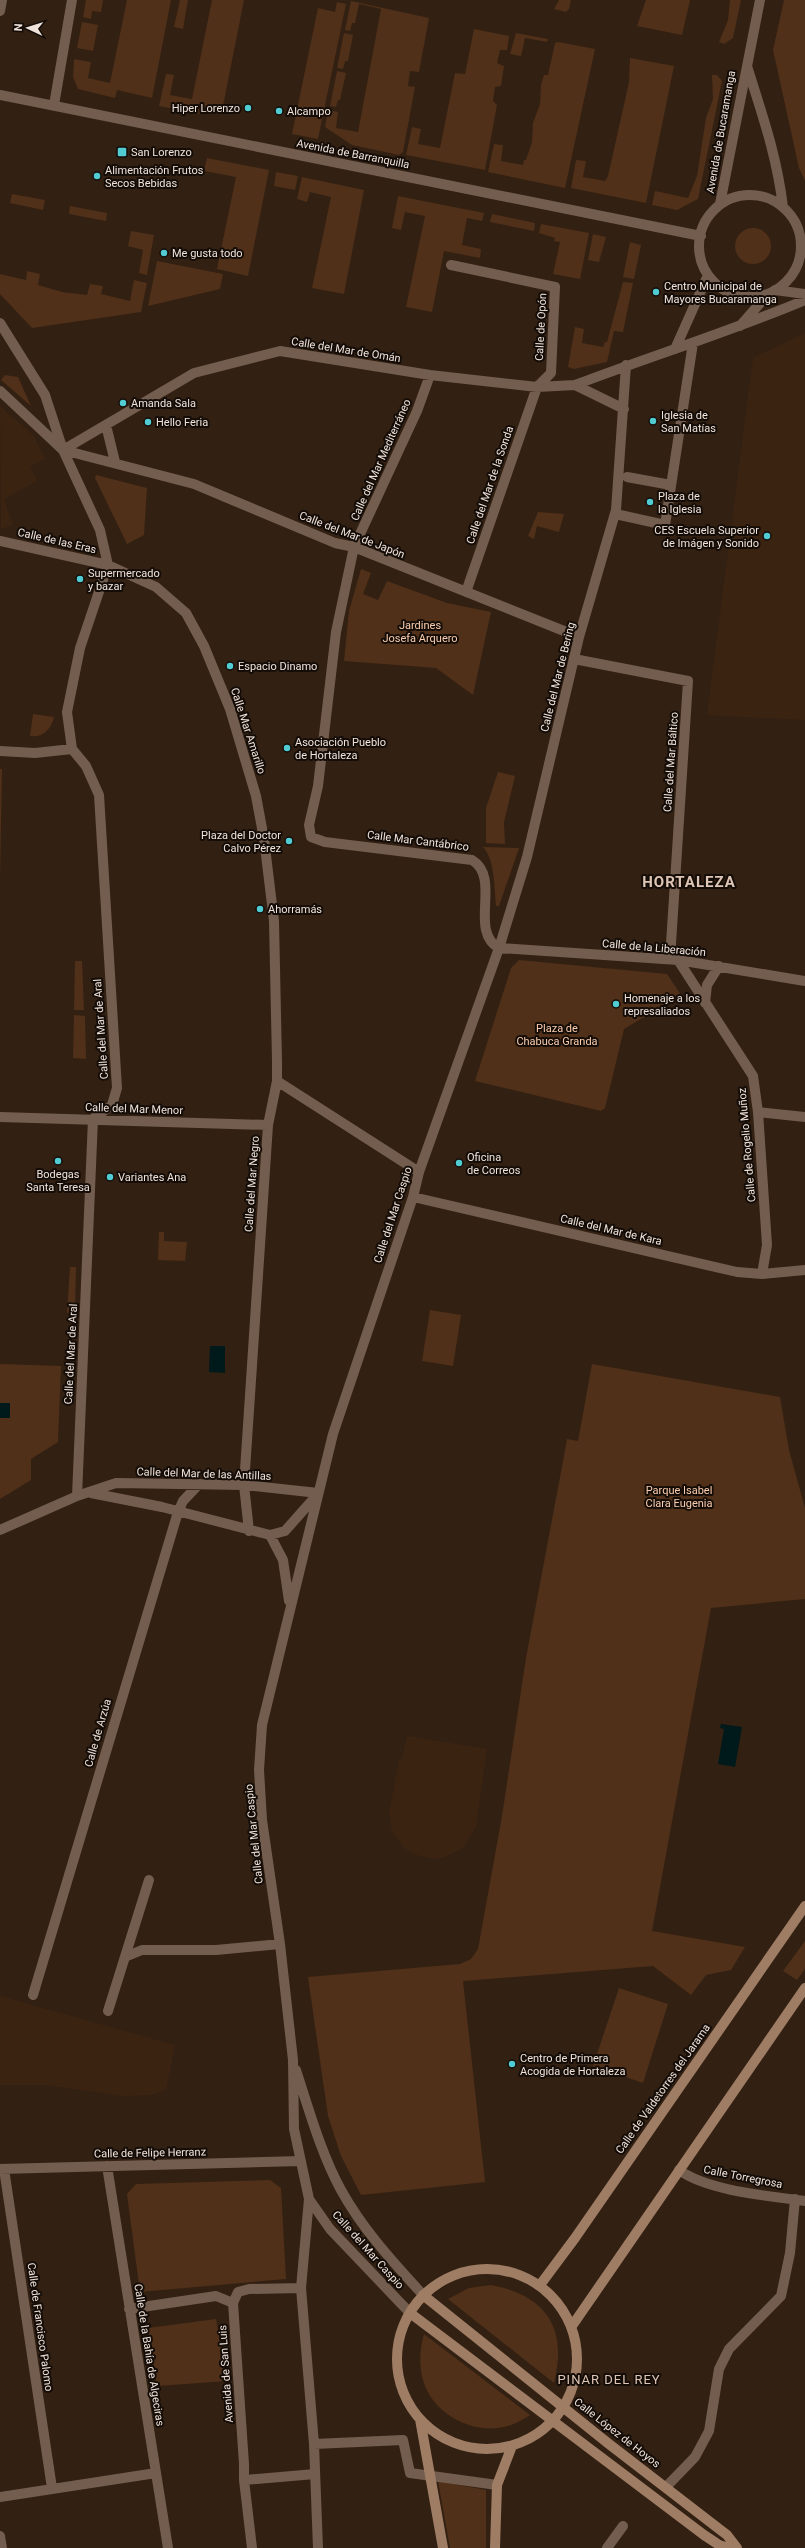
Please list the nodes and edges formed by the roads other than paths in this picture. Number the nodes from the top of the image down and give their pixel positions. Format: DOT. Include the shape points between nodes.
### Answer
graph roads {
  1 [pos="2,0"];
  2 [pos="72,0"];
  3 [pos="760,0"];
  4 [pos="0,11"];
  5 [pos="746,64"];
  6 [pos="0,95"];
  7 [pos="54,105"];
  8 [pos="720,204"];
  9 [pos="783,207"];
  10 [pos="800,223"];
  11 [pos="701,236"];
  12 [pos="451,266"];
  13 [pos="708,275"];
  14 [pos="772,292"];
  15 [pos="805,294"];
  16 [pos="805,300"];
  17 [pos="0,323"];
  18 [pos="739,328"];
  19 [pos="693,343"];
  20 [pos="675,349"];
  21 [pos="626,365"];
  22 [pos="430,375"];
  23 [pos="575,385"];
  24 [pos="537,387"];
  25 [pos="0,391"];
  26 [pos="624,409"];
  27 [pos="106,425"];
  28 [pos="63,450"];
  29 [pos="115,462"];
  30 [pos="626,477"];
  31 [pos="671,485"];
  32 [pos="620,515"];
  33 [pos="0,541"];
  34 [pos="354,547"];
  35 [pos="108,565"];
  36 [pos="466,592"];
  37 [pos="579,637"];
  38 [pos="574,659"];
  39 [pos="72,749"];
  40 [pos="0,752"];
  41 [pos="311,838"];
  42 [pos="264,839"];
  43 [pos="499,948"];
  44 [pos="674,960"];
  45 [pos="718,966"];
  46 [pos="805,981"];
  47 [pos="705,1003"];
  48 [pos="277,1081"];
  49 [pos="758,1112"];
  50 [pos="0,1117"];
  51 [pos="805,1117"];
  52 [pos="93,1119"];
  53 [pos="268,1124"];
  54 [pos="419,1172"];
  55 [pos="413,1197"];
  56 [pos="805,1270"];
  57 [pos="762,1274"];
  58 [pos="199,1484"];
  59 [pos="244,1485"];
  60 [pos="91,1493"];
  61 [pos="318,1493"];
  62 [pos="77,1496"];
  63 [pos="178,1512"];
  64 [pos="0,1530"];
  65 [pos="249,1530"];
  66 [pos="270,1535"];
  67 [pos="290,1607"];
  68 [pos="149,1880"];
  69 [pos="805,1906"];
  70 [pos="280,1944"];
  71 [pos="125,1957"];
  72 [pos="805,1988"];
  73 [pos="33,1995"];
  74 [pos="108,2011"];
  75 [pos="293,2060"];
  76 [pos="301,2161"];
  77 [pos="107,2166"];
  78 [pos="2,2169"];
  79 [pos="680,2170"];
  80 [pos="309,2199"];
  81 [pos="800,2200"];
  82 [pos="540,2285"];
  83 [pos="301,2288"];
  84 [pos="423,2295"];
  85 [pos="233,2303"];
  86 [pos="129,2309"];
  87 [pos="410,2312"];
  88 [pos="572,2326"];
  89 [pos="564,2406"];
  90 [pos="420,2419"];
  91 [pos="553,2422"];
  92 [pos="314,2444"];
  93 [pos="512,2446"];
  94 [pos="156,2473"];
  95 [pos="315,2474"];
  96 [pos="430,2474"];
  97 [pos="244,2480"];
  98 [pos="498,2485"];
  99 [pos="666,2487"];
  100 [pos="52,2488"];
  101 [pos="0,2497"];
  102 [pos="623,2526"];
  103 [pos="0,2536"];
  104 [pos="2,2548"];
  105 [pos="168,2548"];
  106 [pos="252,2548"];
  107 [pos="318,2548"];
  108 [pos="443,2548"];
  109 [pos="495,2548"];
  110 [pos="607,2548"];
  111 [pos="729,2548"];
  112 [pos="737,2548"];
  1 -- 4 [label="street"];
  2 -- 7 [label="street"];
  3 -- 5 [label="street, Avenida de Bucaramanga"];
  5 -- 8 [label="street, Avenida de Bucaramanga"];
  5 -- 9 [label="street, Avenida de Bucaramanga" via="769,132 778,167"];
  6 -- 7 [label="street, Avenida de Barranquilla"];
  7 -- 11 [label="street, Avenida de Barranquilla"];
  8 -- 9 [label="street" via="735,197 752,195 769,198"];
  8 -- 11 [label="street" via="710,214"];
  9 -- 10 [label="street"];
  10 -- 14 [label="street" via="801,252 796,267 787,281"];
  11 -- 13 [label="street" via="699,248"];
  12 -- 24 [label="street, Calle de Opón" via="555,287 551,373"];
  13 -- 14 [label="street" via="720,287 734,295 751,297"];
  13 -- 20 [label="street"];
  14 -- 15 [label="street"];
  14 -- 18 [label="street"];
  16 -- 18 [label="street, Calle del Mar de Omán"];
  17 -- 28 [label="street" via="45,395"];
  18 -- 19 [label="street, Calle del Mar de Omán"];
  19 -- 20 [label="street, Calle del Mar de Omán"];
  19 -- 31 [label="street"];
  20 -- 21 [label="street, Calle del Mar de Omán"];
  21 -- 23 [label="street, Calle del Mar de Omán"];
  21 -- 26 [label="street, Calle del Mar de Bering"];
  22 -- 24 [label="street, Calle del Mar de Omán"];
  22 -- 27 [label="street, Calle del Mar de Omán" via="280,351 194,373"];
  22 -- 34 [label="street, Calle del Mar Mediterráneo" via="417,411"];
  23 -- 24 [label="street, Calle del Mar de Omán"];
  23 -- 26 [label="street, Calle del Mar de Omán"];
  24 -- 36 [label="street, Calle del Mar de la Sonda"];
  25 -- 28 [label="street"];
  26 -- 37 [label="street, Calle del Mar de Bering" via="616,510"];
  27 -- 28 [label="street, Calle del Mar de Omán"];
  27 -- 29 [label="street"];
  28 -- 29 [label="street, Calle del Mar de Japón"];
  28 -- 35 [label="street" via="100,530"];
  29 -- 34 [label="street, Calle del Mar de Japón" via="194,484 335,543"];
  30 -- 31 [label="street"];
  31 -- 32 [label="street" via="665,526"];
  33 -- 35 [label="street, Calle de las Eras"];
  34 -- 36 [label="street, Calle del Mar de Japón"];
  34 -- 41 [label="street, Calle del Mar Mediterráneo" via="336,632 318,786 309,825"];
  35 -- 39 [label="street" via="80,648 68,704"];
  35 -- 42 [label="street, Calle Mar Amarillo" via="156,587 186,613 204,646 230,709 256,796"];
  36 -- 37 [label="street, Calle del Mar de Japón"];
  37 -- 38 [label="street, Calle del Mar de Bering"];
  38 -- 43 [label="street, Calle del Mar de Bering" via="527,858"];
  38 -- 44 [label="street, Calle del Mar Báltico" via="688,681"];
  39 -- 40 [label="street" via="35,753"];
  39 -- 52 [label="street, Calle del Mar de Aral" via="86,766 99,795 117,1088 112,1105"];
  41 -- 43 [label="street, Calle Mar Cantábrico" via="325,842 472,860 480,866 484,879 485,927 488,937 491,944"];
  42 -- 48 [label="street, Calle del Mar Negro" via="274,921"];
  43 -- 44 [label="street, Calle de la Liberación"];
  43 -- 54 [label="street, Calle del Mar Caspio"];
  44 -- 45 [label="street, Calle de la Liberación"];
  44 -- 47 [label="street, Calle de Rogelio Muñoz"];
  45 -- 46 [label="street, Calle de la Liberación"];
  45 -- 47 [label="street" via="707,985"];
  47 -- 49 [label="street, Calle de Rogelio Muñoz" via="753,1076"];
  48 -- 53 [label="street, Calle del Mar Negro"];
  48 -- 54 [label="street"];
  49 -- 51 [label="street"];
  49 -- 57 [label="street, Calle de Rogelio Muñoz" via="767,1245"];
  50 -- 52 [label="street, Calle del Mar Menor"];
  52 -- 53 [label="street, Calle del Mar Menor"];
  52 -- 62 [label="street, Calle del Mar de Aral"];
  53 -- 59 [label="street, Calle del Mar Negro"];
  54 -- 55 [label="street, Calle del Mar Caspio"];
  55 -- 57 [label="street, Calle del Mar de Kara" via="737,1272"];
  55 -- 61 [label="street, Calle del Mar Caspio" via="333,1434"];
  56 -- 57 [label="street, Calle del Mar de Kara"];
  58 -- 59 [label="street, Calle del Mar de las Antillas"];
  58 -- 60 [label="street, Calle del Mar de las Antillas" via="116,1483"];
  58 -- 63 [label="street, Calle de Arzúa" via="183,1501"];
  59 -- 61 [label="street, Calle del Mar de las Antillas"];
  59 -- 65 [label="street, Calle del Mar Negro"];
  60 -- 62 [label="street, Calle del Mar de las Antillas"];
  60 -- 63 [label="street, Calle del Mar de las Antillas"];
  61 -- 66 [label="street, Calle del Mar Caspio" via="285,1531"];
  61 -- 67 [label="street, Calle del Mar Caspio"];
  62 -- 64 [label="street, Calle del Mar de las Antillas"];
  63 -- 65 [label="street, Calle del Mar de las Antillas"];
  63 -- 73 [label="street, Calle de Arzúa"];
  65 -- 66 [label="street, Calle del Mar de las Antillas"];
  66 -- 67 [label="street, Calle del Mar Caspio" via="283,1560"];
  67 -- 70 [label="street, Calle del Mar Caspio" via="262,1725 260,1770 262,1820"];
  68 -- 71 [label="street"];
  69 -- 82 [label="street, Calle de Valdetorres del Jarama"];
  70 -- 71 [label="street" via="216,1950 142,1950"];
  70 -- 75 [label="street, Calle del Mar Caspio"];
  71 -- 74 [label="street"];
  72 -- 79 [label="street"];
  75 -- 76 [label="street, Calle del Mar Caspio" via="294,2130"];
  75 -- 84 [label="street, Calle del Mar Caspio" via="318,2136 341,2190 378,2247"];
  76 -- 77 [label="street, Calle de Felipe Herranz"];
  76 -- 80 [label="street, Calle del Mar Caspio"];
  77 -- 78 [label="street, Calle de Felipe Herranz"];
  77 -- 86 [label="street, Calle de la Bahía de Algeciras"];
  78 -- 100 [label="street, Calle de Francisco Palomo"];
  79 -- 81 [label="street, Calle Torregrosa" via="690,2178 707,2185"];
  79 -- 88 [label="street"];
  80 -- 83 [label="street"];
  80 -- 87 [label="street, Calle del Mar Caspio" via="330,2229"];
  81 -- 99 [label="street" via="781,2296 729,2349 719,2369 709,2430 695,2457"];
  82 -- 84 [label="street" via="517,2273 492,2268 461,2273 443,2280"];
  82 -- 88 [label="street" via="559,2303"];
  83 -- 85 [label="street" via="249,2289 238,2292"];
  83 -- 92 [label="street"];
  84 -- 87 [label="street"];
  84 -- 89 [label="street, Calle López de Hoyos"];
  85 -- 86 [label="street" via="216,2296"];
  85 -- 97 [label="street, Avenida de San Luis"];
  86 -- 94 [label="street, Calle de la Bahía de Algeciras"];
  87 -- 90 [label="street" via="397,2348 401,2386"];
  87 -- 91 [label="street"];
  88 -- 89 [label="street" via="577,2353 575,2381"];
  89 -- 91 [label="street"];
  89 -- 99 [label="street, Calle López de Hoyos"];
  90 -- 93 [label="street" via="435,2433 461,2445 492,2449"];
  90 -- 96 [label="street"];
  91 -- 93 [label="street" via="534,2436"];
  91 -- 111 [label="street" via="601,2455 709,2538"];
  92 -- 95 [label="street"];
  92 -- 96 [label="street" via="403,2440 410,2473"];
  93 -- 98 [label="street"];
  94 -- 100 [label="street"];
  94 -- 105 [label="street, Calle de la Bahía de Algeciras"];
  95 -- 97 [label="street"];
  95 -- 107 [label="street"];
  96 -- 98 [label="street"];
  96 -- 108 [label="street"];
  97 -- 106 [label="street, Avenida de San Luis"];
  98 -- 109 [label="street"];
  99 -- 112 [label="street, Calle López de Hoyos" via="727,2535"];
  100 -- 101 [label="street"];
  102 -- 110 [label="street"];
  103 -- 104 [label="street"];
}
